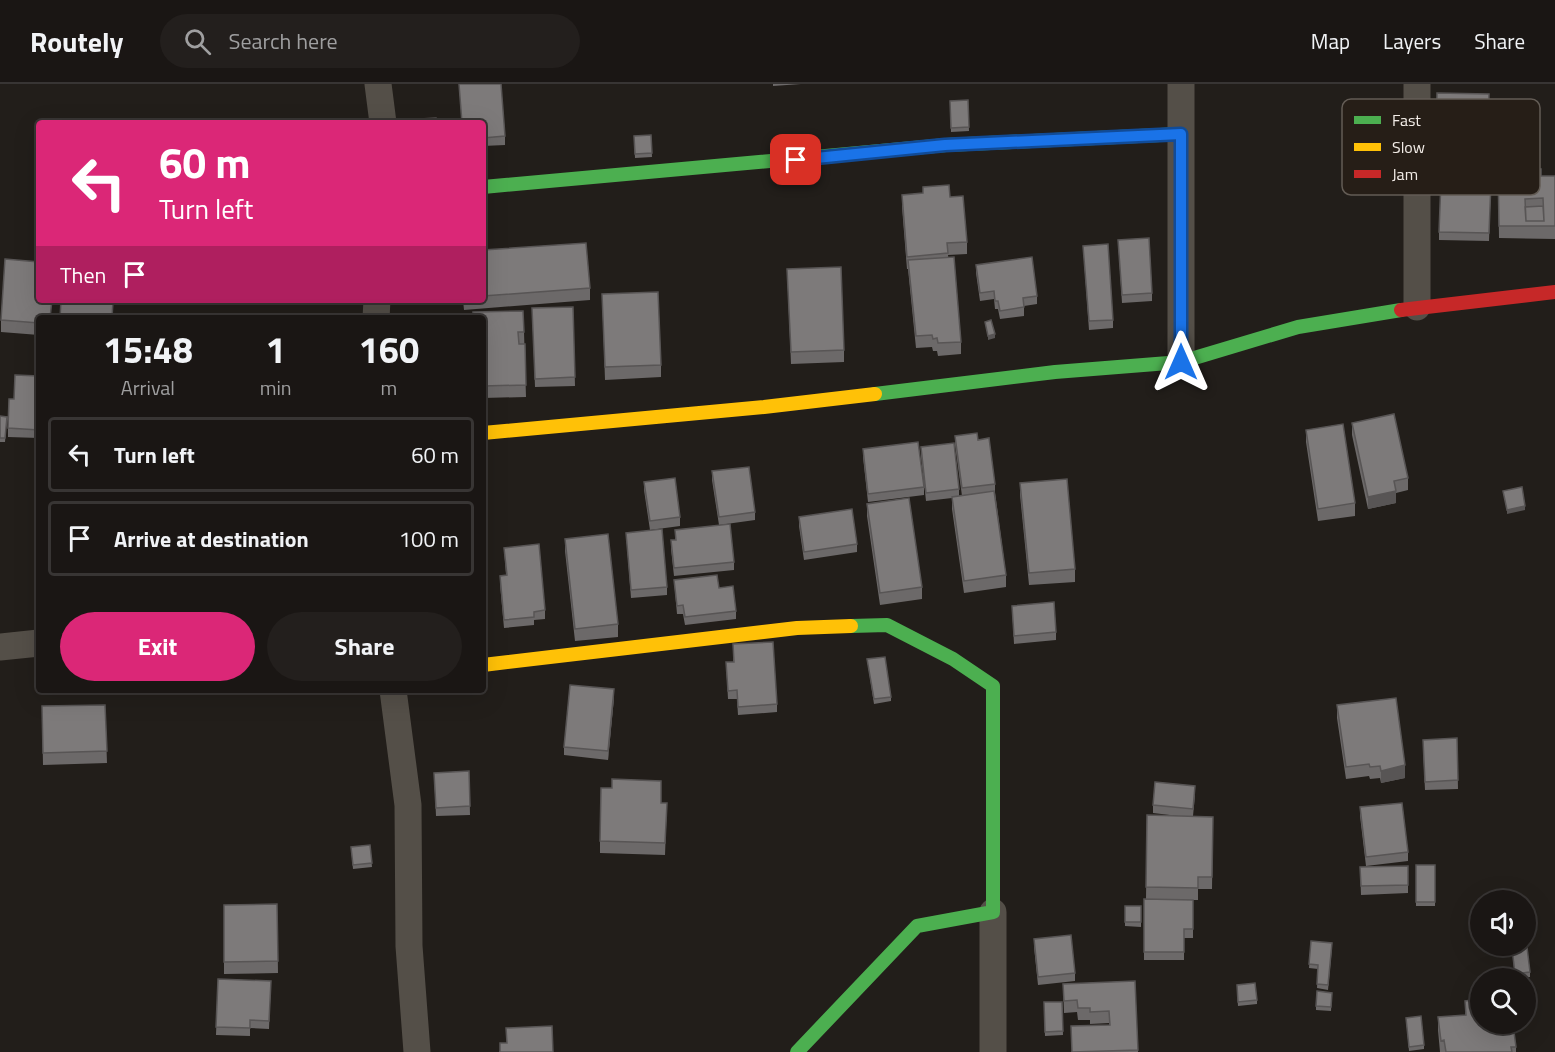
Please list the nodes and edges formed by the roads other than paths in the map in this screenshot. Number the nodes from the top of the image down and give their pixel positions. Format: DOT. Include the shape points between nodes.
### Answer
graph roads {
  1 [pos="378,84"];
  2 [pos="1181,84"];
  3 [pos="1417,84"];
  4 [pos="1417,99"];
  5 [pos="383,120"];
  6 [pos="1181,134"];
  7 [pos="486,187"];
  8 [pos="1417,195"];
  9 [pos="1555,292"];
  10 [pos="1418,307"];
  11 [pos="1181,362"];
  12 [pos="486,433"];
  13 [pos="36,643"];
  14 [pos="0,647"];
  15 [pos="486,665"];
  16 [pos="393,693"];
  17 [pos="993,912"];
  18 [pos="417,1052"];
  19 [pos="798,1052"];
  20 [pos="993,1052"];
  1 -- 5 [label="street"];
  2 -- 6 [label="street"];
  3 -- 4 [label="street"];
  6 -- 7 [label="street" via="945,145"];
  6 -- 11 [label="street"];
  8 -- 10 [label="street"];
  9 -- 10 [label="street"];
  10 -- 11 [label="street" via="1298,327"];
  11 -- 12 [label="street"];
  13 -- 14 [label="street"];
  15 -- 17 [label="street" via="797,628 887,625 953,659 993,686"];
  16 -- 18 [label="street" via="408,805 409,946"];
  17 -- 19 [label="street" via="917,926"];
  17 -- 20 [label="street"];
}
